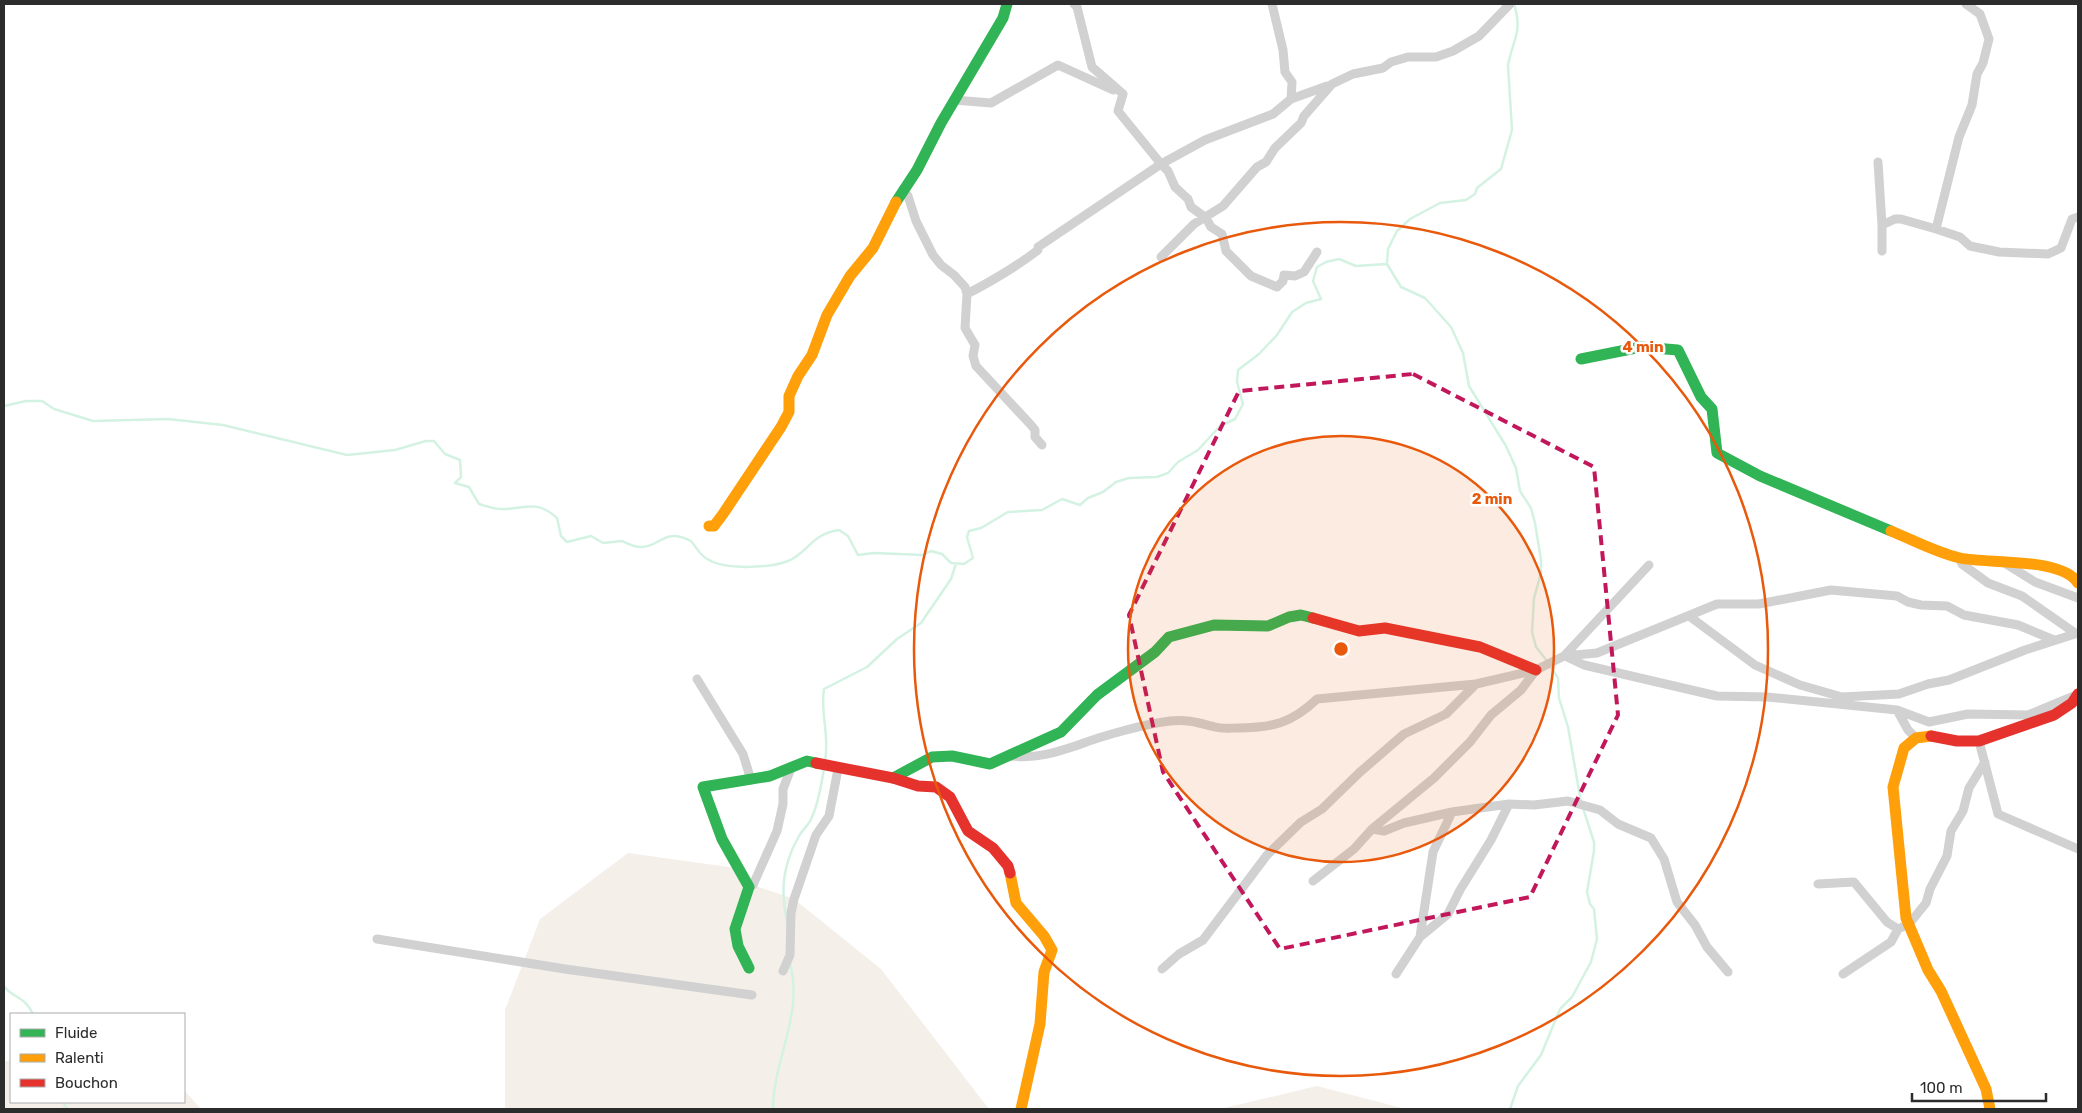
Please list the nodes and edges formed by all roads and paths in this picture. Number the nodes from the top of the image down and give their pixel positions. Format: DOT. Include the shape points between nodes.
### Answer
graph roads {
  1 [pos="1007,4"];
  2 [pos="1074,4"];
  3 [pos="1272,4"];
  4 [pos="1510,4"];
  5 [pos="1966,4"];
  6 [pos="1332,84"];
  7 [pos="1123,94"];
  8 [pos="1291,99"];
  9 [pos="954,100"];
  10 [pos="1878,162"];
  11 [pos="1161,164"];
  12 [pos="903,189"];
  13 [pos="2078,217"];
  14 [pos="1206,218"];
  15 [pos="1882,225"];
  16 [pos="1936,229"];
  17 [pos="1882,251"];
  18 [pos="1317,252"];
  19 [pos="1161,256"];
  20 [pos="967,294"];
  21 [pos="1580,359"];
  22 [pos="1042,445"];
  23 [pos="708,526"];
  24 [pos="1960,558"];
  25 [pos="2006,564"];
  26 [pos="1649,565"];
  27 [pos="2078,583"];
  28 [pos="2078,598"];
  29 [pos="1689,616"];
  30 [pos="2076,633"];
  31 [pos="2054,640"];
  32 [pos="1564,656"];
  33 [pos="1536,670"];
  34 [pos="697,678"];
  35 [pos="1476,684"];
  36 [pos="2076,699"];
  37 [pos="1897,710"];
  38 [pos="1916,738"];
  39 [pos="1979,741"];
  40 [pos="1008,755"];
  41 [pos="1984,762"];
  42 [pos="838,769"];
  43 [pos="790,771"];
  44 [pos="893,778"];
  45 [pos="751,780"];
  46 [pos="1508,804"];
  47 [pos="1452,812"];
  48 [pos="1372,829"];
  49 [pos="2078,849"];
  50 [pos="1313,881"];
  51 [pos="1818,884"];
  52 [pos="749,887"];
  53 [pos="1909,924"];
  54 [pos="1898,929"];
  55 [pos="1420,937"];
  56 [pos="377,938"];
  57 [pos="749,968"];
  58 [pos="1162,969"];
  59 [pos="783,971"];
  60 [pos="1728,972"];
  61 [pos="1396,974"];
  62 [pos="1842,974"];
  63 [pos="752,995"];
  64 [pos="1026,1097"];
  65 [pos="1021,1109"];
  66 [pos="1027,1109"];
  67 [pos="1990,1109"];
  1 -- 9 [label="street" via="1004,18"];
  2 -- 7 [label="street" via="1092,67"];
  3 -- 8 [label="street" via="1285,72 1292,82"];
  4 -- 6 [label="street" via="1480,36 1453,52 1436,57 1408,57"];
  5 -- 16 [label="street" via="1980,14 1989,39 1977,74 1972,105 1959,137"];
  6 -- 8 [label="street"];
  6 -- 14 [label="street" via="1266,162 1257,167 1223,206"];
  7 -- 9 [label="street" via="1058,65 991,103"];
  7 -- 11 [label="street" via="1118,111"];
  8 -- 11 [label="street" via="1273,114 1205,140"];
  9 -- 12 [label="street" via="917,170"];
  10 -- 15 [label="street"];
  11 -- 14 [label="street" via="1191,207"];
  11 -- 20 [label="street" via="1038,247 1010,270"];
  12 -- 20 [label="street" via="933,255 965,286"];
  12 -- 23 [label="street" via="873,248 850,276 827,315 812,355 789,396 786,420 723,514 714,526"];
  13 -- 16 [label="street" via="2072,219 2061,248 2048,254 1999,252 1970,246 1960,237"];
  14 -- 18 [label="street" via="1224,238 1226,251 1251,276 1277,287 1284,275 1296,276 1304,272"];
  14 -- 19 [label="street" via="1194,224"];
  15 -- 16 [label="street" via="1901,219"];
  15 -- 17 [label="street"];
  20 -- 22 [label="street" via="964,322 966,332 975,345 974,362 1024,416"];
  21 -- 24 [label="street" via="1641,347 1678,350 1704,402 1712,408 1717,453 1820,503"];
  24 -- 25 [label="street"];
  24 -- 30 [label="street" via="1962,564 1988,583 2022,596"];
  25 -- 27 [label="street" via="2044,566 2061,571"];
  25 -- 28 [label="street" via="2035,582"];
  26 -- 32 [label="street"];
  29 -- 31 [label="street" via="1717,604 1759,604 1831,590 1897,596 1921,605 1947,606 1964,615 2018,624"];
  29 -- 31 [label="street" via="1755,664 1800,685 1842,697 1899,694 1950,680"];
  29 -- 32 [label="street" via="1597,653"];
  30 -- 31 [label="street"];
  32 -- 33 [label="street"];
  32 -- 37 [label="street" via="1584,665 1716,696"];
  33 -- 35 [label="street"];
  33 -- 40 [label="street" via="1480,647 1385,628 1359,631 1301,614 1268,626 1214,625 1169,636 1155,652 1097,695 1061,732"];
  33 -- 48 [label="street" via="1521,690 1491,716 1434,778"];
  34 -- 45 [label="street" via="743,754"];
  35 -- 40 [label="street" via="1317,699 1302,713 1279,725 1216,728 1194,720 1169,721 1082,743 1060,752 1028,758"];
  35 -- 58 [label="street" via="1446,714 1404,734 1322,809 1301,822 1267,855 1203,940 1178,954"];
  36 -- 37 [label="street" via="2028,715 1968,714 1929,722"];
  36 -- 39 [label="street" via="2054,715"];
  37 -- 38 [label="street"];
  38 -- 39 [label="street" via="1935,735"];
  38 -- 53 [label="street" via="1904,748 1893,787"];
  39 -- 41 [label="street"];
  40 -- 44 [label="street" via="990,764 952,756 932,758"];
  41 -- 49 [label="street" via="1998,814"];
  41 -- 53 [label="street" via="1952,828 1944,863 1926,903"];
  42 -- 43 [label="street" via="807,761"];
  42 -- 44 [label="street"];
  42 -- 59 [label="street" via="829,816 816,835 794,898 790,955"];
  43 -- 45 [label="street"];
  43 -- 52 [label="street" via="783,789 778,831 753,885"];
  44 -- 64 [label="street" via="918,786 936,787 950,798 968,831 993,848 1008,866 1016,903 1052,950 1044,972 1040,1024 1031,1057"];
  45 -- 52 [label="street" via="703,787 736,868"];
  46 -- 47 [label="street"];
  46 -- 55 [label="street" via="1448,914"];
  46 -- 60 [label="street" via="1568,801 1600,810 1618,824 1651,838 1664,859 1677,902"];
  47 -- 48 [label="street" via="1384,831"];
  47 -- 55 [label="street" via="1433,852"];
  48 -- 50 [label="street" via="1354,849"];
  51 -- 54 [label="street" via="1854,882 1886,922"];
  52 -- 57 [label="street" via="734,927 737,945"];
  53 -- 54 [label="street"];
  53 -- 67 [label="street" via="1986,1089"];
  54 -- 62 [label="street" via="1891,942"];
  55 -- 61 [label="street"];
  56 -- 63 [label="street"];
  64 -- 65 [label="street"];
  64 -- 66 [label="street"];
}
